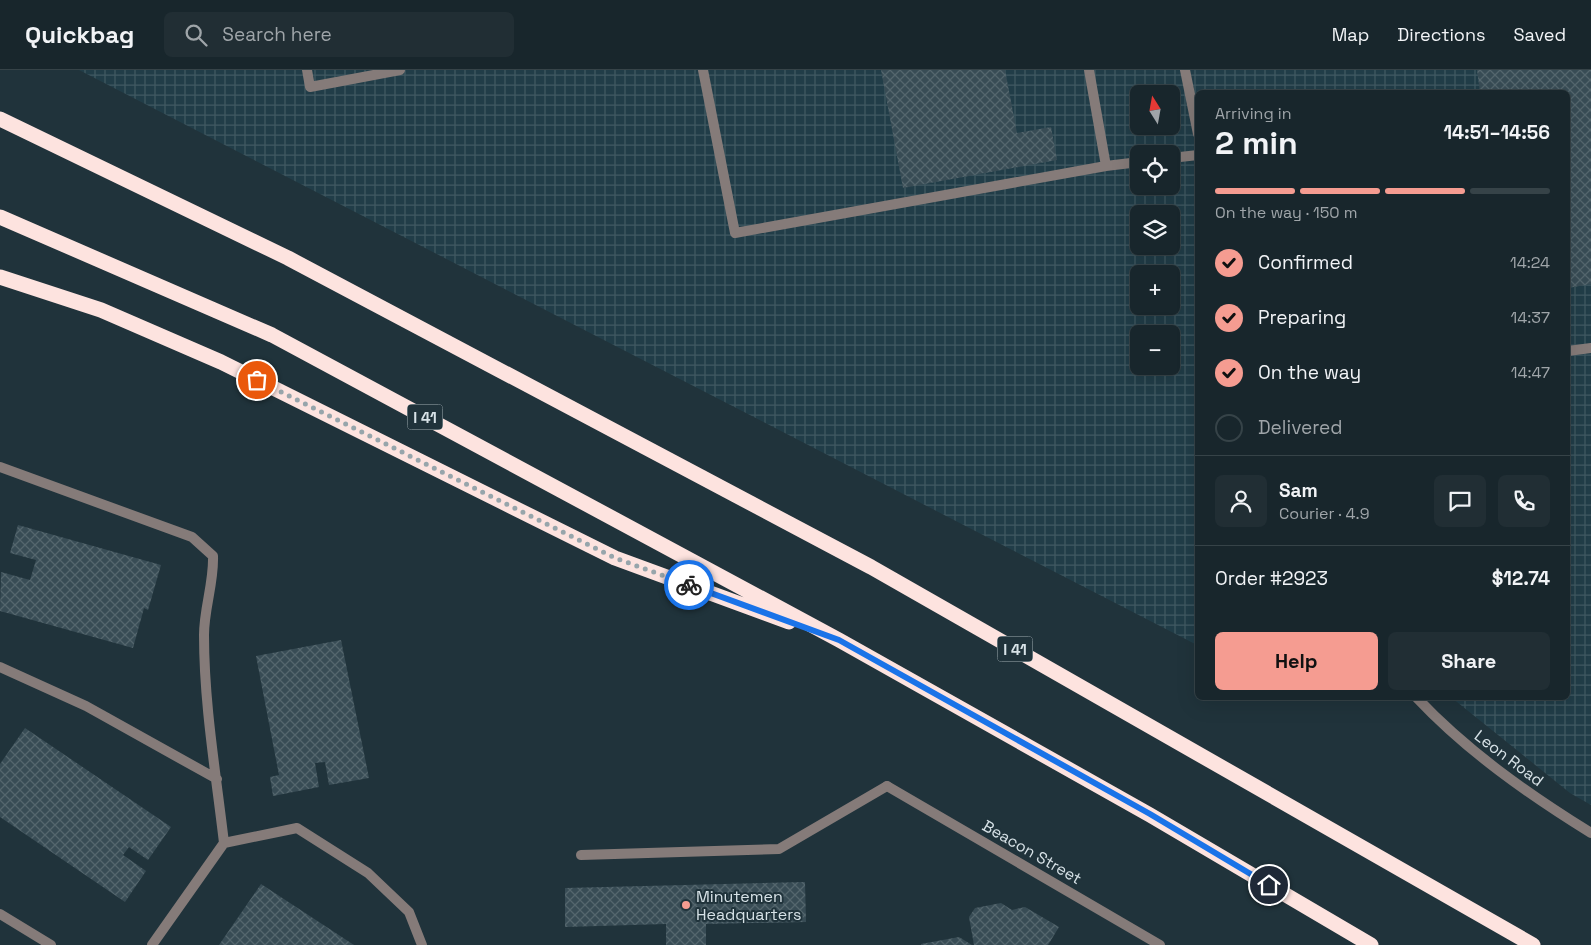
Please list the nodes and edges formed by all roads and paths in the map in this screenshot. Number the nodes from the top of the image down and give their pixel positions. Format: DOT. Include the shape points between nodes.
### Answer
graph roads {
  1 [pos="307,70"];
  2 [pos="400,70"];
  3 [pos="703,70"];
  4 [pos="1089,70"];
  5 [pos="1185,70"];
  6 [pos="0,119"];
  7 [pos="1195,119"];
  8 [pos="1195,155"];
  9 [pos="1180,157"];
  10 [pos="1130,163"];
  11 [pos="1106,166"];
  12 [pos="0,217"];
  13 [pos="0,276"];
  14 [pos="1591,348"];
  15 [pos="1570,351"];
  16 [pos="0,467"];
  17 [pos="839,640"];
  18 [pos="0,667"];
  19 [pos="1419,700"];
  20 [pos="217,779"];
  21 [pos="1591,833"];
  22 [pos="224,843"];
  23 [pos="581,855"];
  24 [pos="0,914"];
  25 [pos="51,945"];
  26 [pos="152,945"];
  27 [pos="422,945"];
  28 [pos="1160,945"];
  29 [pos="1371,945"];
  30 [pos="1533,945"];
  1 -- 2 [label="street" via="310,87"];
  3 -- 11 [label="street" via="735,233"];
  4 -- 11 [label="street"];
  5 -- 7 [label="street"];
  6 -- 30 [label="highway, I 41" via="288,258 871,567"];
  8 -- 9 [label="street"];
  10 -- 11 [label="street"];
  12 -- 17 [label="highway, I 41" via="272,335"];
  13 -- 17 [label="highway" via="101,310 221,362 615,558"];
  14 -- 15 [label="street"];
  16 -- 20 [label="street" via="192,537 213,556 214,576 204,632 204,658"];
  17 -- 29 [label="highway, I 41" via="1150,814"];
  18 -- 20 [label="street" via="86,706"];
  19 -- 21 [label="street, Leon Road" via="1469,748"];
  20 -- 22 [label="street"];
  22 -- 26 [label="street"];
  22 -- 27 [label="street" via="297,828 368,873 409,912"];
  23 -- 28 [label="street, Beacon Street" via="779,849 887,786"];
  24 -- 25 [label="street"];
}
